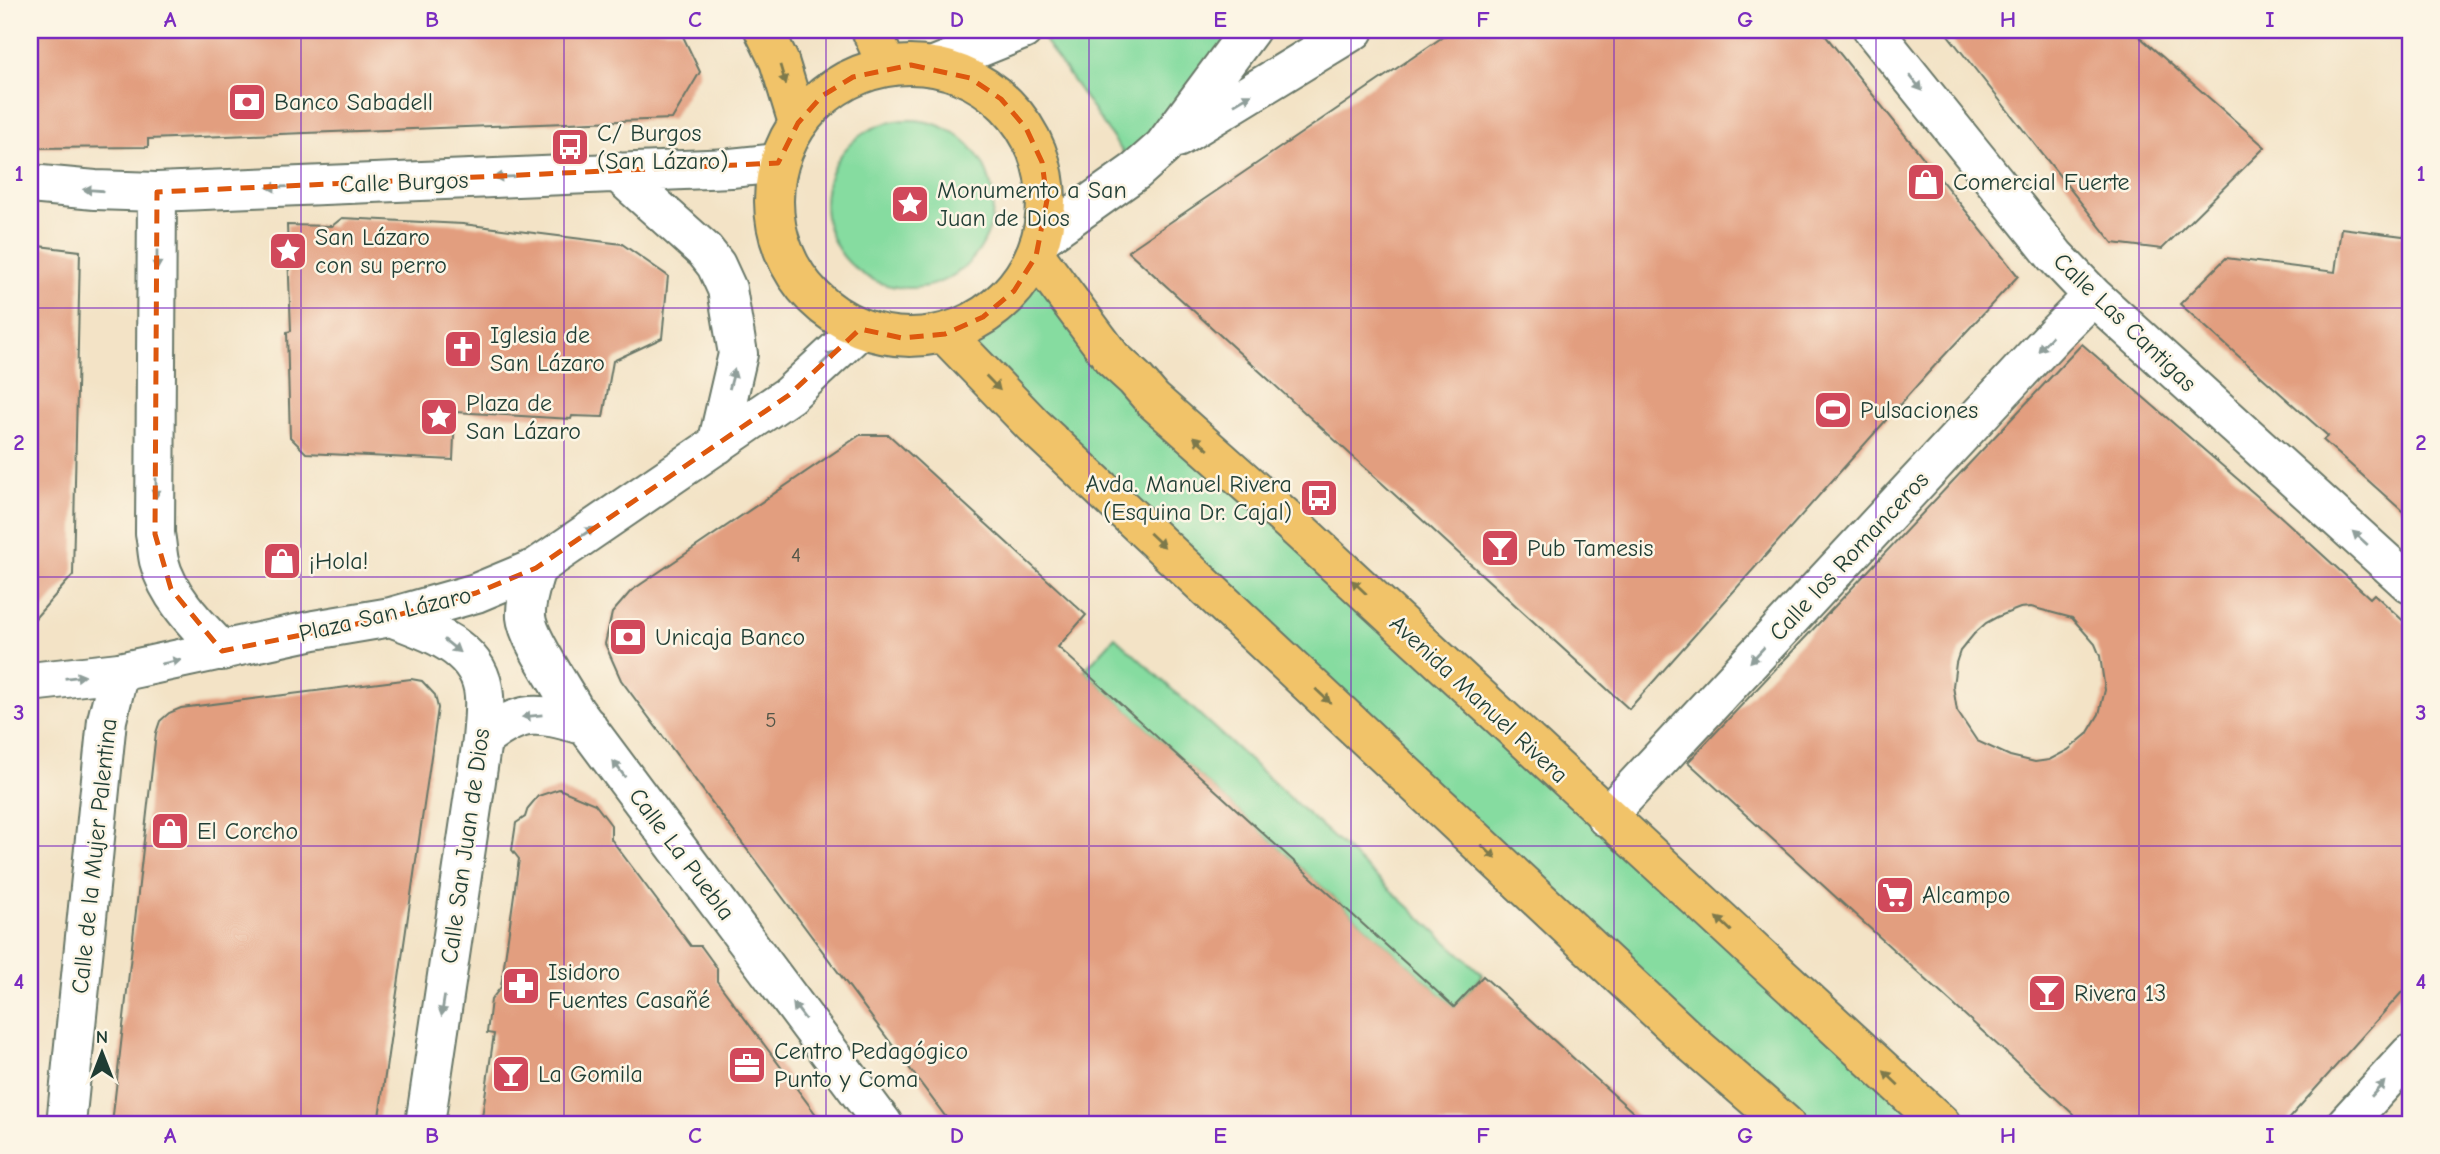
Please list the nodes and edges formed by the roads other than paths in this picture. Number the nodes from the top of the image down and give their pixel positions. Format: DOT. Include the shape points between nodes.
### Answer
graph roads {
  1 [pos="764,30"];
  2 [pos="871,30"];
  3 [pos="1023,30"];
  4 [pos="1250,30"];
  5 [pos="1873,30"];
  6 [pos="1340,35"];
  7 [pos="887,66"];
  8 [pos="934,66"];
  9 [pos="798,123"];
  10 [pos="1163,147"];
  11 [pos="778,163"];
  12 [pos="617,172"];
  13 [pos="30,184"];
  14 [pos="157,192"];
  15 [pos="1039,247"];
  16 [pos="2093,296"];
  17 [pos="860,329"];
  18 [pos="946,334"];
  19 [pos="717,445"];
  20 [pos="536,568"];
  21 [pos="2410,584"];
  22 [pos="391,617"];
  23 [pos="222,652"];
  24 [pos="120,671"];
  25 [pos="30,682"];
  26 [pos="587,726"];
  27 [pos="482,740"];
  28 [pos="1606,817"];
  29 [pos="2410,1054"];
  30 [pos="66,1124"];
  31 [pos="425,1124"];
  32 [pos="883,1124"];
  33 [pos="1785,1124"];
  34 [pos="1941,1124"];
  35 [pos="2346,1124"];
  1 -- 9 [label="main road, one-way"];
  2 -- 7 [label="main road"];
  3 -- 8 [label="street"];
  4 -- 10 [label="street"];
  5 -- 16 [label="street, Calle Las Cantigas, one-way" via="2055,256"];
  10 -- 6 [label="street, one-way"];
  7 -- 8 [label="main road"];
  7 -- 9 [label="main road" via="853,77 822,96"];
  8 -- 15 [label="main road" via="970,79 1002,99 1026,128 1042,162 1047,200"];
  9 -- 11 [label="main road"];
  10 -- 15 [label="street"];
  11 -- 12 [label="street, Calle Burgos"];
  11 -- 17 [label="main road" via="773,203 779,244 797,279 825,309"];
  12 -- 14 [label="street, Calle Burgos, one-way"];
  19 -- 12 [label="street, one-way" via="738,355 727,289 705,251"];
  14 -- 13 [label="street, Calle Burgos, one-way"];
  14 -- 23 [label="street, one-way" via="155,534 159,562 171,589"];
  15 -- 18 [label="main road" via="1014,291 983,317"];
  28 -- 15 [label="main road, Avenida Manuel Rivera, one-way" via="1153,400 1112,358"];
  21 -- 16 [label="street, Calle Las Cantigas, one-way"];
  16 -- 28 [label="street, Calle los Romanceros, one-way"];
  17 -- 18 [label="main road" via="902,338"];
  19 -- 17 [label="street, Plaza San Lázaro, one-way" via="789,395"];
  18 -- 33 [label="main road, one-way" via="1033,425 1693,1044"];
  20 -- 19 [label="street, Plaza San Lázaro, one-way"];
  20 -- 22 [label="street, Plaza San Lázaro" via="477,593"];
  20 -- 26 [label="street, Calle La Puebla" via="526,619"];
  22 -- 23 [label="street, Plaza San Lázaro"];
  22 -- 27 [label="street, Calle San Juan de Dios, one-way" via="452,643 475,668 484,694"];
  24 -- 23 [label="street, Plaza San Lázaro, one-way"];
  25 -- 24 [label="street, Plaza San Lázaro, one-way"];
  24 -- 30 [label="street, Calle de la Mujer Palentina" via="107,720"];
  26 -- 27 [label="street, one-way" via="530,714 503,723"];
  32 -- 26 [label="street, Calle La Puebla, one-way"];
  27 -- 31 [label="street, Calle San Juan de Dios, one-way"];
  34 -- 28 [label="main road, Avenida Manuel Rivera, one-way"];
  35 -- 29 [label="street, one-way"];
}
